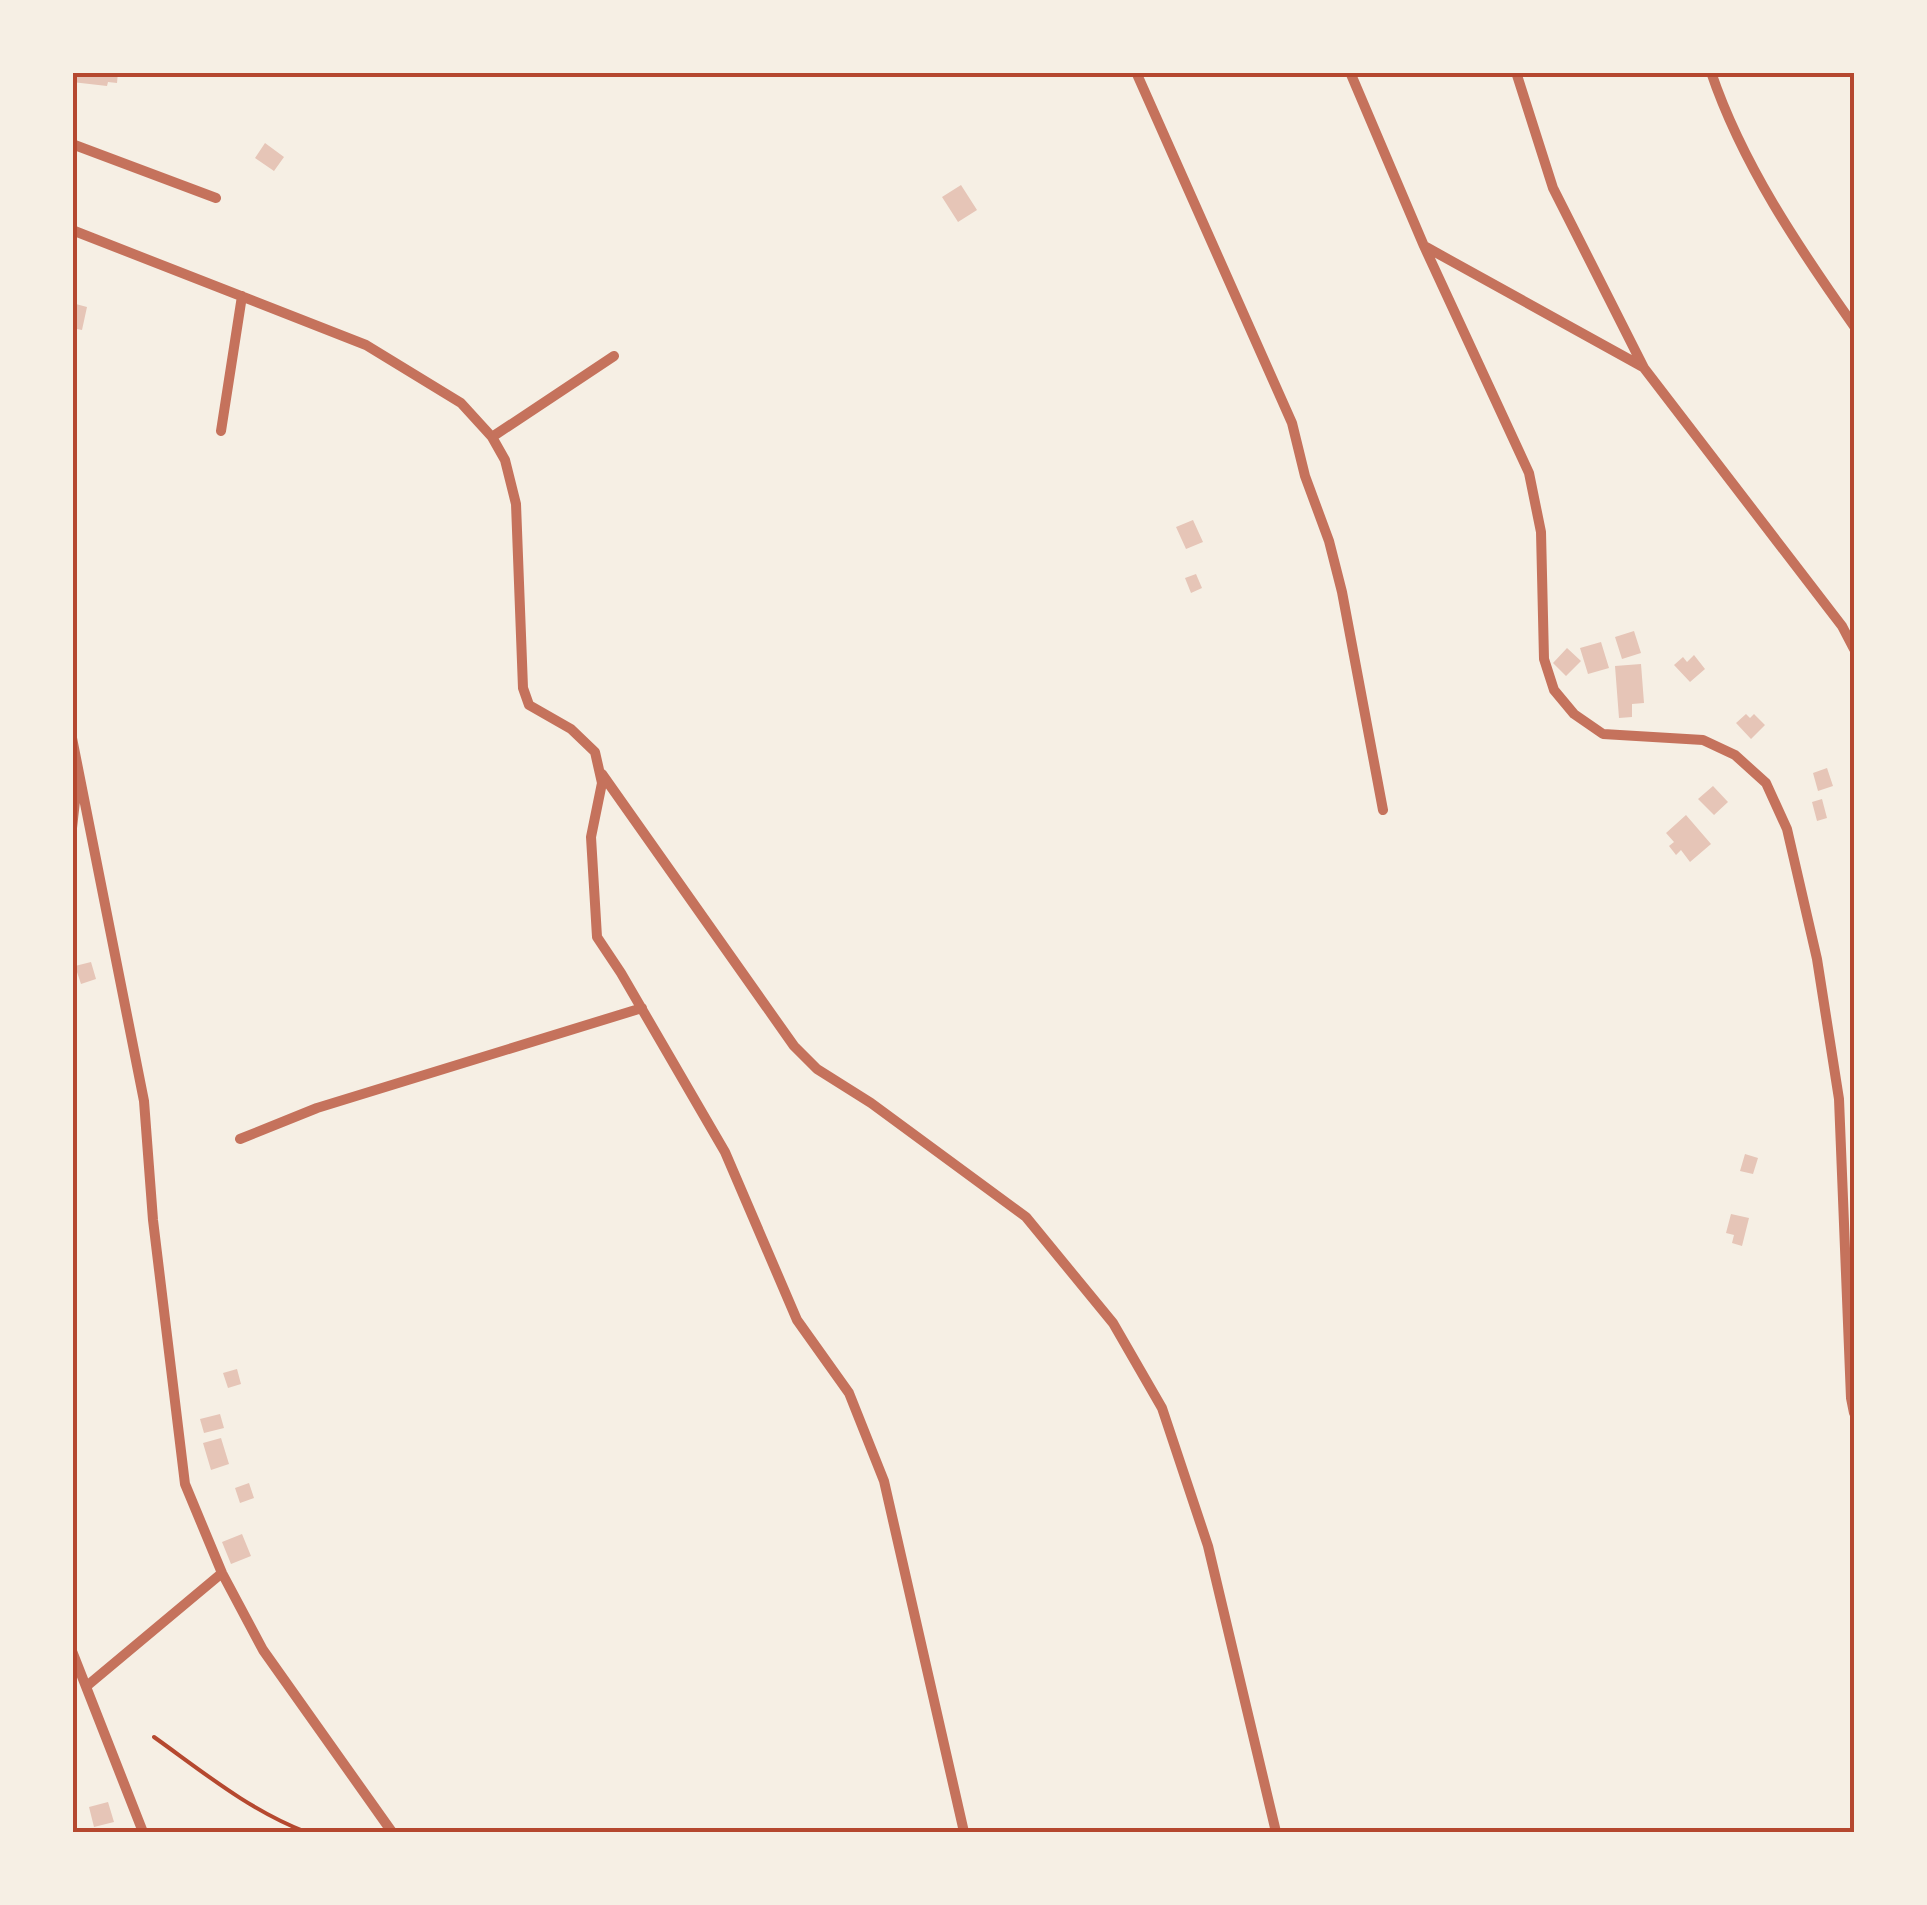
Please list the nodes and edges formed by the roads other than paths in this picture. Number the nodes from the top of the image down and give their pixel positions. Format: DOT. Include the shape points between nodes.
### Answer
graph roads {
  1 [pos="1136,72"];
  2 [pos="1350,72"];
  3 [pos="1516,72"];
  4 [pos="1710,72"];
  5 [pos="72,144"];
  6 [pos="216,198"];
  7 [pos="72,230"];
  8 [pos="1424,246"];
  9 [pos="242,296"];
  10 [pos="1854,326"];
  11 [pos="614,356"];
  12 [pos="1644,368"];
  13 [pos="221,431"];
  14 [pos="492,437"];
  15 [pos="1854,649"];
  16 [pos="72,738"];
  17 [pos="80,762"];
  18 [pos="599,770"];
  19 [pos="1384,810"];
  20 [pos="72,828"];
  21 [pos="642,1008"];
  22 [pos="240,1139"];
  23 [pos="1854,1414"];
  24 [pos="222,1573"];
  25 [pos="72,1651"];
  26 [pos="88,1684"];
  27 [pos="144,1832"];
  28 [pos="392,1832"];
  29 [pos="964,1832"];
  30 [pos="1276,1832"];
  1 -- 19 [label="street" via="1292,423 1334,558"];
  2 -- 8 [label="street"];
  3 -- 12 [label="street" via="1553,188"];
  4 -- 10 [label="street" via="1724,112 1803,254"];
  5 -- 6 [label="street"];
  7 -- 9 [label="street"];
  8 -- 12 [label="street"];
  8 -- 23 [label="street" via="1528,474 1541,532 1544,659 1554,690 1603,734 1703,740 1734,755 1766,783 1786,829 1817,959 1839,1100"];
  9 -- 13 [label="street"];
  9 -- 14 [label="street" via="366,345 461,403"];
  11 -- 14 [label="street"];
  12 -- 15 [label="street"];
  14 -- 18 [label="street" via="516,504 523,688 529,705 596,752"];
  16 -- 17 [label="street"];
  17 -- 20 [label="street"];
  17 -- 24 [label="street" via="144,1101 185,1484"];
  18 -- 21 [label="street" via="591,837 597,937"];
  18 -- 30 [label="street" via="794,1046 1026,1218 1113,1323 1162,1408 1208,1546"];
  21 -- 22 [label="street" via="317,1108"];
  21 -- 29 [label="street" via="725,1152 797,1320 849,1393 884,1481"];
  24 -- 26 [label="street"];
  24 -- 28 [label="street" via="263,1650"];
  25 -- 26 [label="street"];
  26 -- 27 [label="street"];
}
